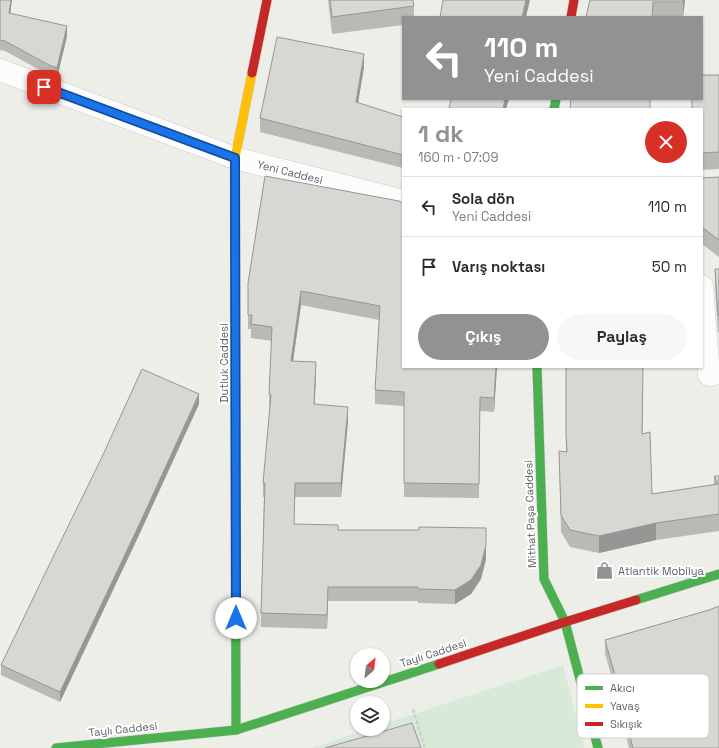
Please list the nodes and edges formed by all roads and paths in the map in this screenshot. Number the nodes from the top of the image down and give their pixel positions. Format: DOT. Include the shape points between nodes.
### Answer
graph roads {
  1 [pos="266,0"];
  2 [pos="574,0"];
  3 [pos="571,16"];
  4 [pos="0,70"];
  5 [pos="235,158"];
  6 [pos="402,200"];
  7 [pos="703,293"];
  8 [pos="537,368"];
  9 [pos="714,374"];
  10 [pos="719,574"];
  11 [pos="565,622"];
  12 [pos="579,674"];
  13 [pos="413,709"];
  14 [pos="236,730"];
  15 [pos="595,738"];
  16 [pos="212,742"];
  17 [pos="56,748"];
  18 [pos="425,748"];
  19 [pos="598,748"];
  1 -- 5 [label="street, Dutluk Caddesi"];
  2 -- 3 [label="street"];
  4 -- 5 [label="street, Yeni Caddesi"];
  5 -- 6 [label="street, Yeni Caddesi"];
  5 -- 14 [label="street, Dutluk Caddesi"];
  7 -- 9 [label="street"];
  8 -- 11 [label="street, Mithat Paşa Caddesi" via="544,579"];
  10 -- 11 [label="street, Taylı Caddesi"];
  11 -- 12 [label="street, Mithat Paşa Caddesi"];
  11 -- 14 [label="street, Taylı Caddesi"];
  13 -- 18 [label="path"];
  14 -- 16 [label="street"];
  14 -- 17 [label="street, Taylı Caddesi"];
  15 -- 19 [label="street, Mithat Paşa Caddesi"];
}
